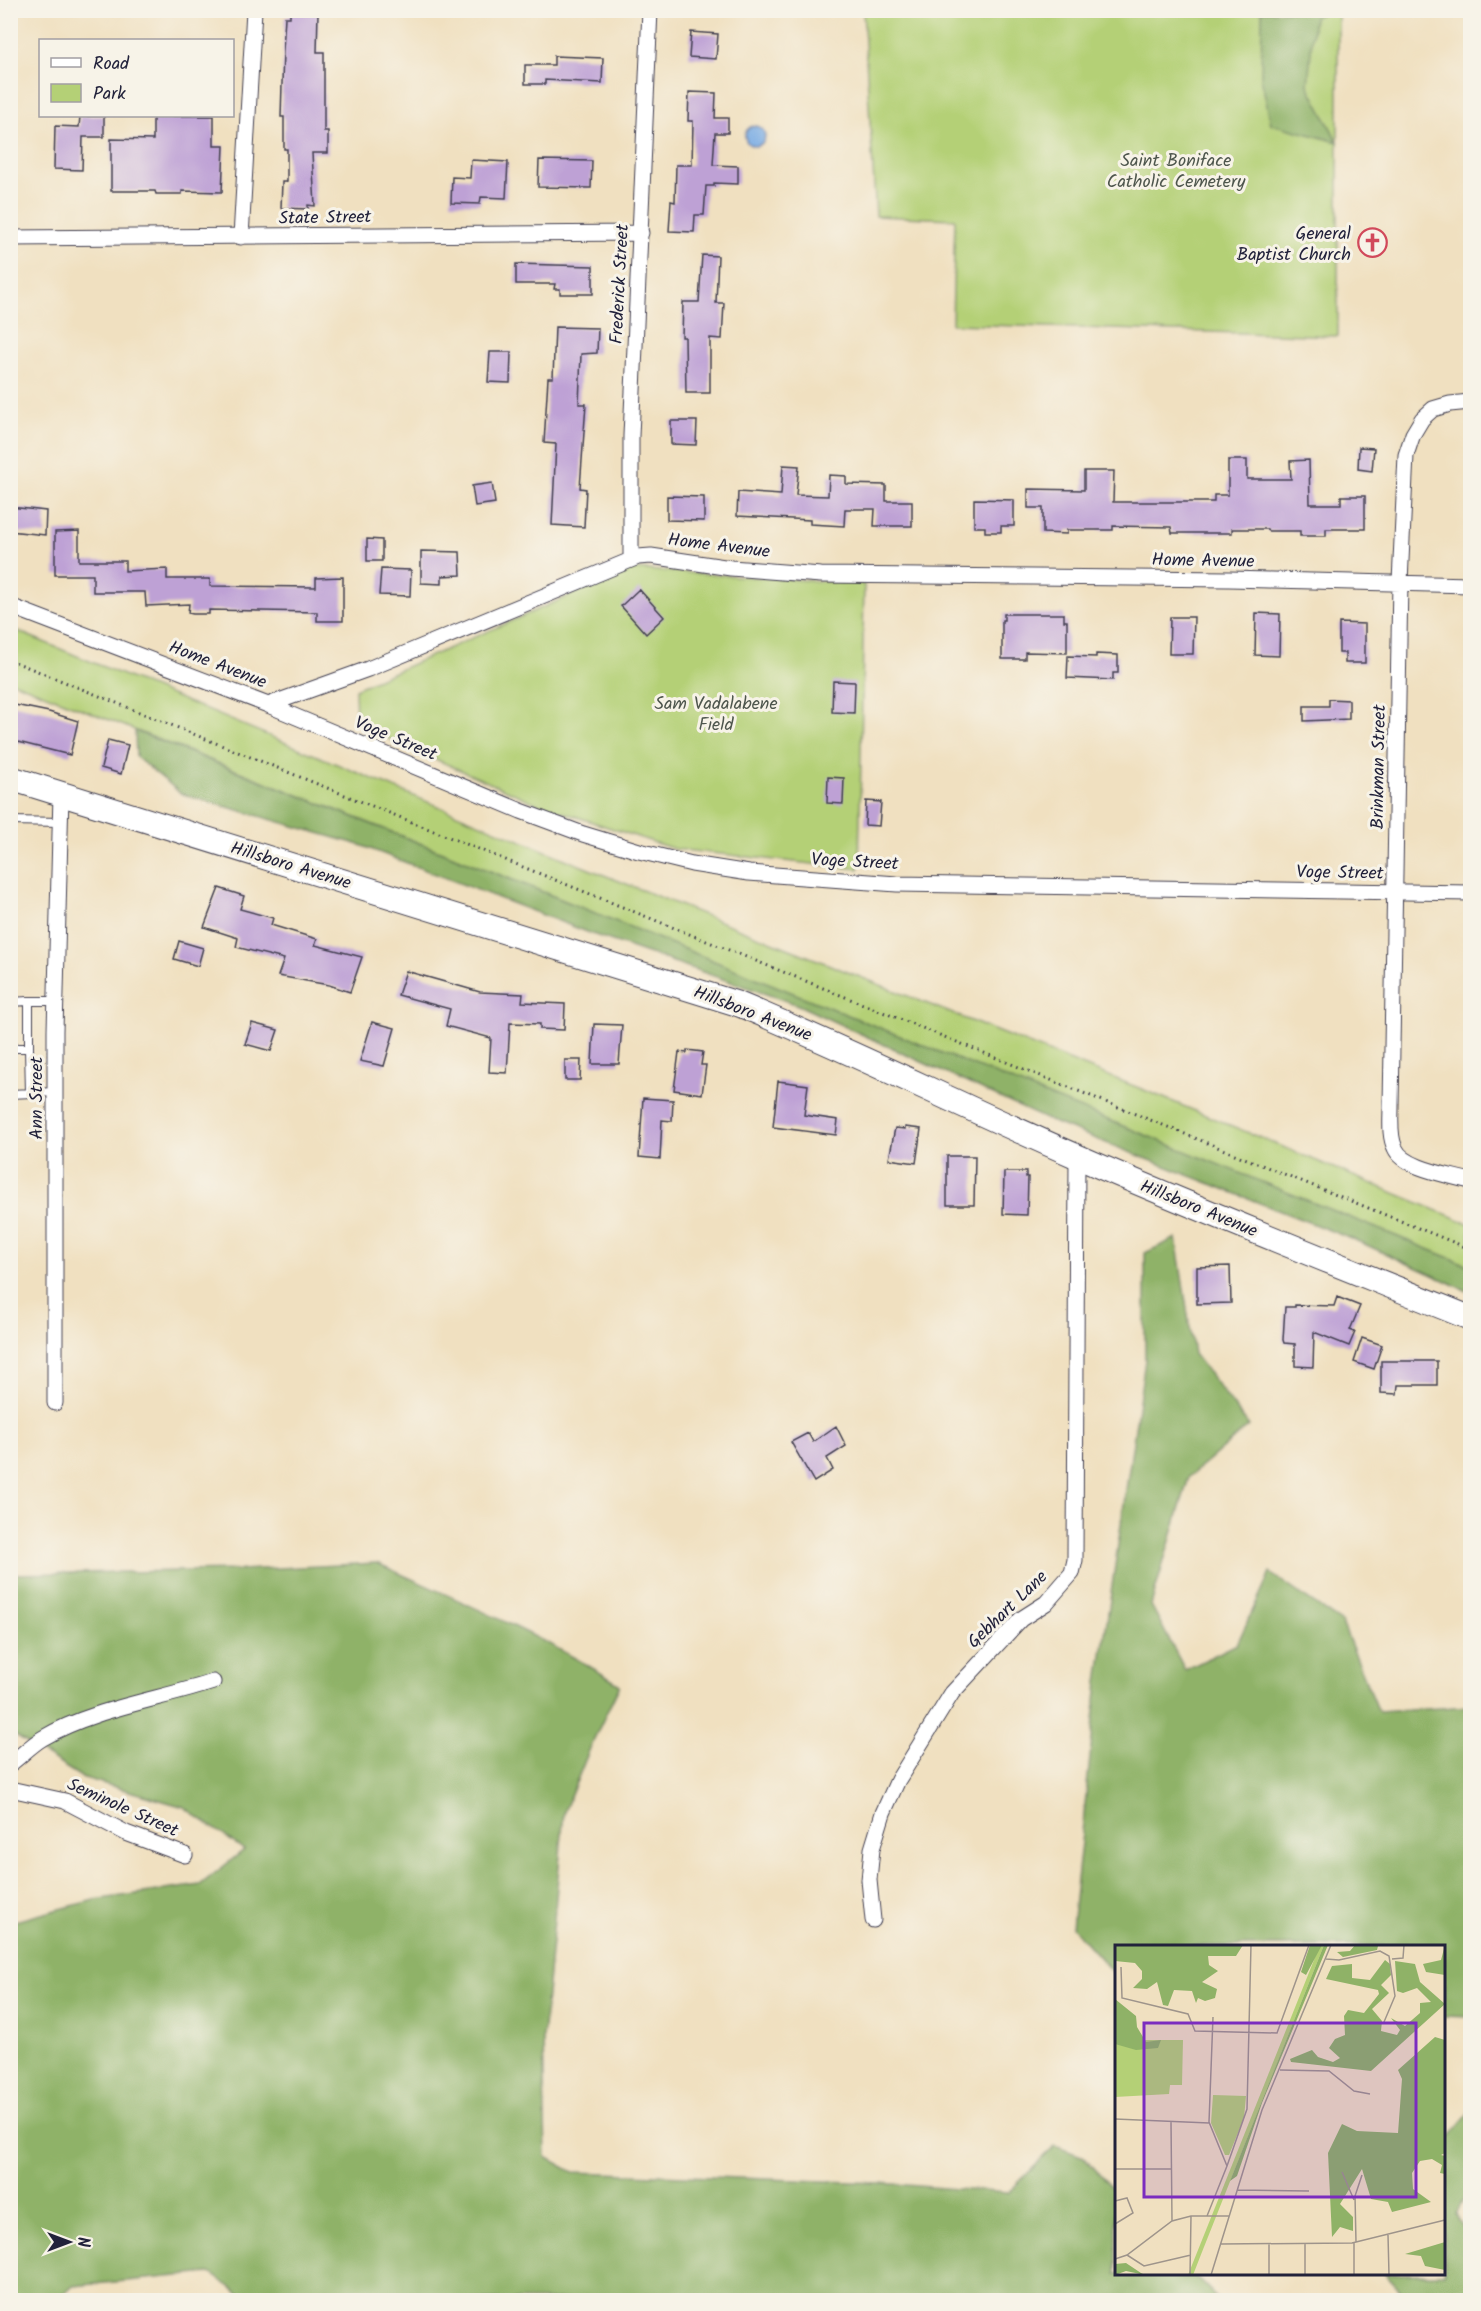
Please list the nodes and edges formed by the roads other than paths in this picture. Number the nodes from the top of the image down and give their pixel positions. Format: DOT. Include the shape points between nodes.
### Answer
graph roads {
  1 [pos="254,10"];
  2 [pos="650,10"];
  3 [pos="640,233"];
  4 [pos="241,237"];
  5 [pos="10,238"];
  6 [pos="1470,402"];
  7 [pos="631,559"];
  8 [pos="1400,582"];
  9 [pos="1470,585"];
  10 [pos="10,606"];
  11 [pos="268,705"];
  12 [pos="13,779"];
  13 [pos="61,794"];
  14 [pos="10,809"];
  15 [pos="10,821"];
  16 [pos="61,822"];
  17 [pos="1395,892"];
  18 [pos="1470,893"];
  19 [pos="29,1001"];
  20 [pos="56,1001"];
  21 [pos="10,1002"];
  22 [pos="10,1048"];
  23 [pos="29,1048"];
  24 [pos="55,1092"];
  25 [pos="30,1093"];
  26 [pos="10,1094"];
  27 [pos="1077,1157"];
  28 [pos="1470,1181"];
  29 [pos="1470,1318"];
  30 [pos="55,1403"];
  31 [pos="213,1682"];
  32 [pos="10,1764"];
  33 [pos="10,1789"];
  34 [pos="185,1855"];
  35 [pos="873,1920"];
  1 -- 4 [label="street"];
  2 -- 3 [label="street, Frederick Street"];
  3 -- 4 [label="street, State Street"];
  3 -- 7 [label="street, Frederick Street" via="631,436"];
  4 -- 5 [label="street, State Street"];
  6 -- 8 [label="street, Brinkman Street" via="1433,409 1413,434 1406,455"];
  7 -- 8 [label="street, Home Avenue" via="651,556 731,568 821,575"];
  7 -- 11 [label="street, Home Avenue" via="369,669"];
  8 -- 9 [label="street, Home Avenue"];
  8 -- 17 [label="street, Brinkman Street"];
  10 -- 11 [label="street, Home Avenue"];
  11 -- 17 [label="street, Voge Street" via="520,811 639,852 692,864 749,873 897,884"];
  12 -- 13 [label="main road, Hillsboro Avenue"];
  12 -- 14 [label="lane"];
  13 -- 16 [label="street, Ann Street"];
  13 -- 27 [label="main road, Hillsboro Avenue" via="738,1004"];
  15 -- 16 [label="lane"];
  16 -- 20 [label="street, Ann Street"];
  17 -- 18 [label="street, Voge Street"];
  17 -- 28 [label="street, Brinkman Street" via="1391,1132 1395,1150 1411,1165"];
  19 -- 20 [label="lane"];
  19 -- 21 [label="lane"];
  19 -- 23 [label="lane"];
  20 -- 24 [label="street, Ann Street"];
  22 -- 23 [label="lane"];
  23 -- 25 [label="lane"];
  24 -- 25 [label="lane"];
  24 -- 30 [label="street, Ann Street"];
  25 -- 26 [label="lane"];
  27 -- 29 [label="main road, Hillsboro Avenue"];
  27 -- 35 [label="street, Gebhart Lane" via="1075,1560 1071,1573 1046,1603 1021,1619 952,1693 898,1780 872,1848 869,1880"];
  31 -- 32 [label="street" via="103,1712 43,1738"];
  33 -- 34 [label="street, Seminole Street" via="65,1801 126,1833"];
}
